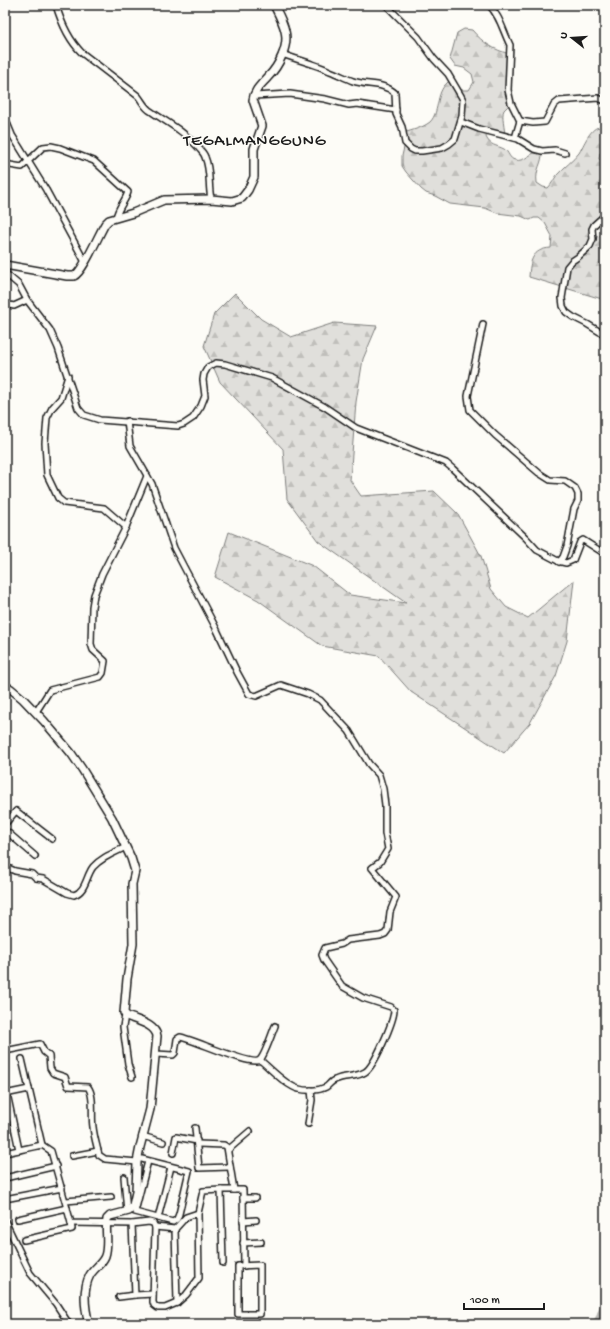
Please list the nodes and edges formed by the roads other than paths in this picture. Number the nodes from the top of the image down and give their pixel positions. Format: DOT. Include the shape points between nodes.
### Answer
graph roads {
  1 [pos="56,5"];
  2 [pos="274,5"];
  3 [pos="386,5"];
  4 [pos="489,5"];
  5 [pos="282,54"];
  6 [pos="254,96"];
  7 [pos="605,101"];
  8 [pos="396,110"];
  9 [pos="5,118"];
  10 [pos="520,120"];
  11 [pos="461,122"];
  12 [pos="515,138"];
  13 [pos="565,153"];
  14 [pos="5,162"];
  15 [pos="28,163"];
  16 [pos="211,199"];
  17 [pos="605,215"];
  18 [pos="116,218"];
  19 [pos="85,262"];
  20 [pos="5,265"];
  21 [pos="5,273"];
  22 [pos="27,300"];
  23 [pos="5,304"];
  24 [pos="483,324"];
  25 [pos="605,335"];
  26 [pos="68,376"];
  27 [pos="127,422"];
  28 [pos="147,476"];
  29 [pos="126,527"];
  30 [pos="605,554"];
  31 [pos="559,562"];
  32 [pos="5,686"];
  33 [pos="36,712"];
  34 [pos="5,824"];
  35 [pos="5,830"];
  36 [pos="52,839"];
  37 [pos="126,848"];
  38 [pos="35,856"];
  39 [pos="5,864"];
  40 [pos="125,1015"];
  41 [pos="275,1026"];
  42 [pos="5,1051"];
  43 [pos="156,1054"];
  44 [pos="22,1059"];
  45 [pos="260,1060"];
  46 [pos="132,1077"];
  47 [pos="5,1084"];
  48 [pos="29,1089"];
  49 [pos="311,1090"];
  50 [pos="6,1094"];
  51 [pos="308,1124"];
  52 [pos="195,1128"];
  53 [pos="250,1131"];
  54 [pos="142,1136"];
  55 [pos="163,1142"];
  56 [pos="197,1143"];
  57 [pos="42,1145"];
  58 [pos="19,1150"];
  59 [pos="228,1150"];
  60 [pos="98,1151"];
  61 [pos="173,1152"];
  62 [pos="5,1153"];
  63 [pos="72,1156"];
  64 [pos="138,1160"];
  65 [pos="148,1161"];
  66 [pos="56,1166"];
  67 [pos="171,1167"];
  68 [pos="230,1167"];
  69 [pos="124,1177"];
  70 [pos="5,1178"];
  71 [pos="62,1188"];
  72 [pos="221,1190"];
  73 [pos="234,1190"];
  74 [pos="10,1198"];
  75 [pos="111,1198"];
  76 [pos="243,1198"];
  77 [pos="255,1198"];
  78 [pos="66,1201"];
  79 [pos="67,1208"];
  80 [pos="127,1212"];
  81 [pos="198,1213"];
  82 [pos="158,1218"];
  83 [pos="18,1219"];
  84 [pos="256,1220"];
  85 [pos="5,1221"];
  86 [pos="243,1221"];
  87 [pos="71,1223"];
  88 [pos="106,1224"];
  89 [pos="132,1224"];
  90 [pos="155,1227"];
  91 [pos="175,1229"];
  92 [pos="24,1240"];
  93 [pos="261,1242"];
  94 [pos="243,1243"];
  95 [pos="223,1263"];
  96 [pos="244,1266"];
  97 [pos="153,1294"];
  98 [pos="135,1295"];
  99 [pos="119,1297"];
  100 [pos="177,1303"];
  101 [pos="69,1324"];
  102 [pos="89,1324"];
  1 -- 16 [label="street" via="77,49 138,96 150,110 191,139 204,155 209,172"];
  2 -- 5 [label="street" via="285,30 286,39"];
  3 -- 11 [label="street" via="418,37 448,74 463,100"];
  4 -- 10 [label="street" via="502,23 510,45 508,90 511,103"];
  5 -- 6 [label="street" via="275,70 257,88"];
  5 -- 8 [label="street" via="352,81 390,89 394,93"];
  6 -- 8 [label="street" via="290,94 349,105"];
  6 -- 16 [label="street" via="262,126 254,149 254,177 248,190 237,201"];
  7 -- 10 [label="street" via="598,98 559,101 554,105 546,122"];
  8 -- 11 [label="street" via="405,143 415,151 442,148 449,144 455,139"];
  9 -- 15 [label="street"];
  10 -- 12 [label="street"];
  11 -- 12 [label="street"];
  12 -- 13 [label="street" via="534,150 555,150"];
  14 -- 15 [label="street" via="17,167"];
  15 -- 18 [label="street" via="43,147 51,146 94,161 128,192"];
  15 -- 19 [label="street" via="34,169"];
  16 -- 18 [label="street" via="164,200"];
  17 -- 25 [label="street" via="592,229 590,246 567,267 562,298 566,312"];
  18 -- 19 [label="street" via="104,224"];
  19 -- 20 [label="street" via="74,276"];
  21 -- 22 [label="street" via="19,285"];
  22 -- 23 [label="street" via="14,306"];
  22 -- 26 [label="street" via="50,330"];
  24 -- 31 [label="street" via="468,396 470,410 539,473 550,480 566,481 578,494 564,557"];
  26 -- 27 [label="street" via="78,408 84,415 100,420"];
  26 -- 29 [label="street" via="61,398 47,418 47,475 58,498 64,502 104,508"];
  27 -- 28 [label="street" via="130,446"];
  27 -- 31 [label="street" via="173,426 184,424 193,418 205,396 203,380 208,367 220,363 252,371 272,378 325,407 356,428 446,463 537,550"];
  28 -- 29 [label="street"];
  28 -- 49 [label="street" via="174,548 249,694 256,696 281,685 320,700 349,731 382,780 385,805 384,833 388,849 380,862 372,868 396,897 390,912 388,930 383,935 348,940 327,947 323,958 342,986 364,998 391,1007 394,1012 376,1058 368,1070 342,1077 325,1087"];
  29 -- 33 [label="street" via="102,574 92,603 91,644 105,660 103,673 100,677 50,690"];
  30 -- 31 [label="street" via="582,540 573,560 566,564"];
  32 -- 33 [label="street"];
  33 -- 37 [label="street" via="82,769 118,829"];
  34 -- 36 [label="street" via="16,811"];
  35 -- 38 [label="street"];
  37 -- 39 [label="street" via="104,858 96,865 80,892 74,895 67,894 32,874 8,868"];
  37 -- 40 [label="street" via="134,871 133,944"];
  40 -- 43 [label="street" via="155,1030"];
  40 -- 46 [label="street" via="122,1027"];
  41 -- 45 [label="street"];
  42 -- 60 [label="street" via="40,1044 49,1056 52,1073 65,1077 68,1086 88,1087 91,1092 93,1127"];
  43 -- 45 [label="street" via="173,1055 177,1038 180,1037 250,1061"];
  43 -- 54 [label="street" via="150,1109"];
  44 -- 48 [label="street"];
  45 -- 49 [label="street" via="289,1085"];
  47 -- 50 [label="street"];
  48 -- 50 [label="street"];
  48 -- 57 [label="street"];
  49 -- 51 [label="street"];
  50 -- 58 [label="street"];
  52 -- 56 [label="street"];
  53 -- 59 [label="street"];
  54 -- 55 [label="street"];
  54 -- 64 [label="street"];
  56 -- 59 [label="street" via="224,1145"];
  56 -- 61 [label="street" via="176,1137"];
  56 -- 68 [label="street" via="199,1168"];
  57 -- 58 [label="street"];
  57 -- 66 [label="street" via="51,1151"];
  58 -- 62 [label="street"];
  59 -- 68 [label="street"];
  60 -- 63 [label="street"];
  60 -- 64 [label="street" via="105,1159"];
  64 -- 65 [label="street"];
  64 -- 80 [label="street" via="136,1192 133,1205"];
  65 -- 67 [label="street"];
  65 -- 82 [label="street" via="135,1212"];
  66 -- 70 [label="street"];
  66 -- 71 [label="street"];
  67 -- 82 [label="street"];
  67 -- 82 [label="street" via="189,1171 179,1214 173,1222"];
  68 -- 73 [label="street"];
  69 -- 80 [label="street"];
  71 -- 74 [label="street"];
  71 -- 78 [label="street"];
  72 -- 73 [label="street"];
  72 -- 81 [label="street" via="203,1191"];
  72 -- 95 [label="street"];
  73 -- 76 [label="street" via="243,1190"];
  75 -- 78 [label="street"];
  76 -- 77 [label="street"];
  76 -- 86 [label="street"];
  78 -- 79 [label="street"];
  79 -- 83 [label="street"];
  79 -- 87 [label="street"];
  80 -- 88 [label="street" via="110,1216"];
  81 -- 91 [label="street" via="186,1217"];
  81 -- 100 [label="street" via="199,1278"];
  84 -- 86 [label="street"];
  85 -- 101 [label="street" via="30,1274 56,1304"];
  86 -- 94 [label="street"];
  87 -- 88 [label="street"];
  87 -- 92 [label="street" via="72,1229"];
  88 -- 89 [label="street"];
  88 -- 102 [label="street" via="107,1246 104,1257 90,1276 86,1288 85,1306"];
  89 -- 90 [label="street" via="149,1222"];
  89 -- 98 [label="street"];
  90 -- 91 [label="street"];
  90 -- 97 [label="street"];
  91 -- 100 [label="street"];
  93 -- 94 [label="street"];
  94 -- 96 [label="street"];
  96 -- 96 [label="street" via="260,1265 260,1314 238,1314 238,1266"];
  97 -- 98 [label="street"];
  97 -- 100 [label="street" via="154,1305 158,1308"];
  98 -- 99 [label="street"];
}
